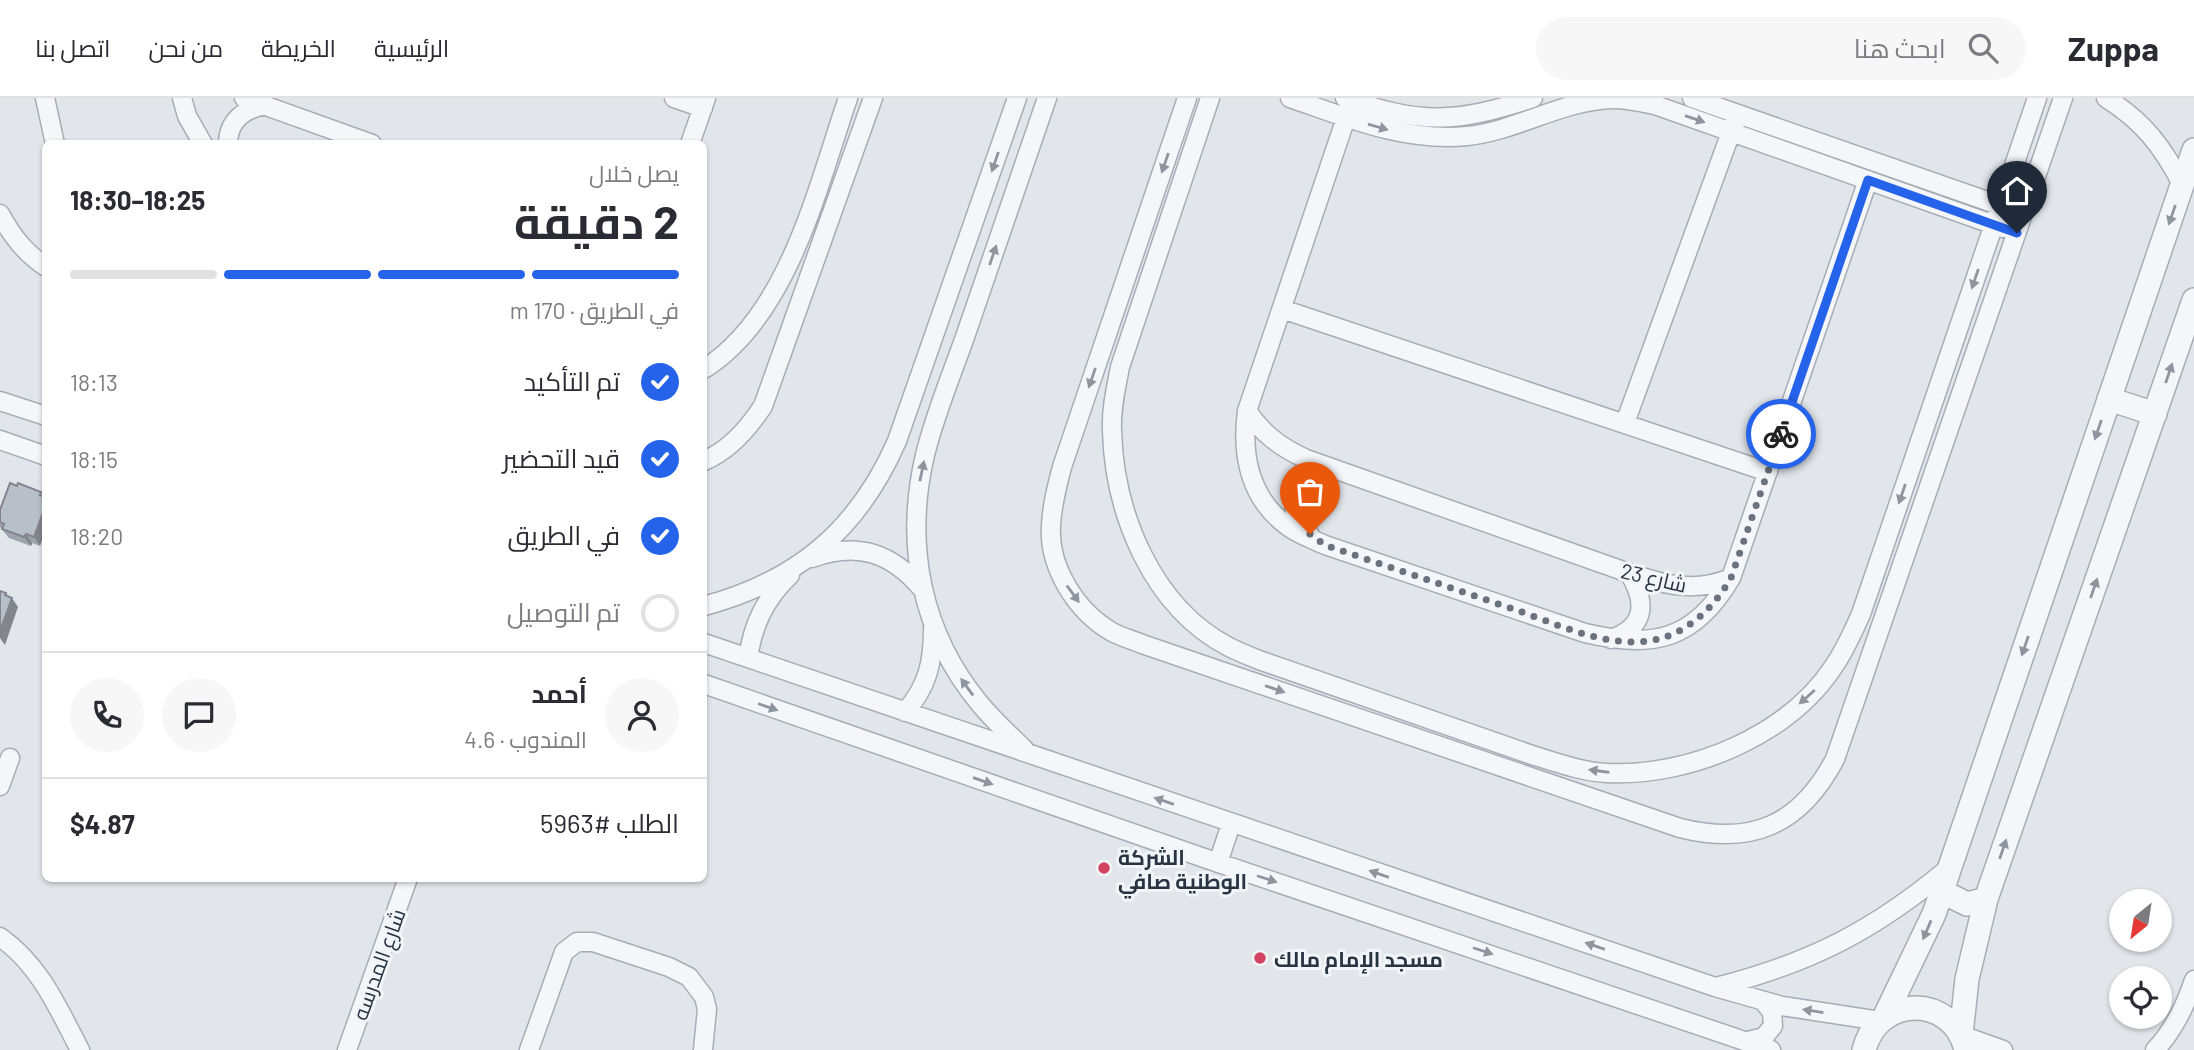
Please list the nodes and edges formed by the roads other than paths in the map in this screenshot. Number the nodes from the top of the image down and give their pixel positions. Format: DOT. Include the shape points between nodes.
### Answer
graph roads {
  1 [pos="45,98"];
  2 [pos="182,98"];
  3 [pos="244,98"];
  4 [pos="674,98"];
  5 [pos="848,98"];
  6 [pos="873,98"];
  7 [pos="1017,98"];
  8 [pos="1047,98"];
  9 [pos="1187,98"];
  10 [pos="1210,98"];
  11 [pos="1290,98"];
  12 [pos="1533,98"];
  13 [pos="1692,98"];
  14 [pos="2037,98"];
  15 [pos="2063,98"];
  16 [pos="2106,98"];
  17 [pos="704,103"];
  18 [pos="265,105"];
  19 [pos="1348,105"];
  20 [pos="1737,114"];
  21 [pos="1731,132"];
  22 [pos="54,140"];
  23 [pos="201,140"];
  24 [pos="229,140"];
  25 [pos="361,140"];
  26 [pos="691,140"];
  27 [pos="2194,150"];
  28 [pos="1868,180"];
  29 [pos="2182,184"];
  30 [pos="2000,206"];
  31 [pos="0,214"];
  32 [pos="2023,214"];
  33 [pos="1994,225"];
  34 [pos="2017,233"];
  35 [pos="42,264"];
  36 [pos="2194,300"];
  37 [pos="1282,309"];
  38 [pos="2190,318"];
  39 [pos="707,366"];
  40 [pos="2109,400"];
  41 [pos="0,401"];
  42 [pos="1247,411"];
  43 [pos="2155,414"];
  44 [pos="42,415"];
  45 [pos="1625,424"];
  46 [pos="0,440"];
  47 [pos="42,455"];
  48 [pos="707,459"];
  49 [pos="1334,470"];
  50 [pos="1768,472"];
  51 [pos="1325,545"];
  52 [pos="806,561"];
  53 [pos="1629,573"];
  54 [pos="1731,578"];
  55 [pos="923,590"];
  56 [pos="707,605"];
  57 [pos="932,621"];
  58 [pos="1611,639"];
  59 [pos="707,644"];
  60 [pos="748,658"];
  61 [pos="707,685"];
  62 [pos="905,712"];
  63 [pos="1412,714"];
  64 [pos="1407,735"];
  65 [pos="1030,755"];
  66 [pos="10,758"];
  67 [pos="0,786"];
  68 [pos="1231,824"];
  69 [pos="1218,863"];
  70 [pos="1947,877"];
  71 [pos="407,882"];
  72 [pos="1986,899"];
  73 [pos="0,937"];
  74 [pos="2194,980"];
  75 [pos="1715,987"];
  76 [pos="1763,1001"];
  77 [pos="1882,1019"];
  78 [pos="2187,1020"];
  79 [pos="1963,1040"];
  80 [pos="1748,1041"];
  81 [pos="80,1050"];
  82 [pos="347,1050"];
  83 [pos="528,1050"];
  84 [pos="703,1050"];
  85 [pos="1771,1050"];
  86 [pos="1864,1050"];
  87 [pos="2003,1050"];
  88 [pos="2155,1050"];
  1 -- 22 [label="street"];
  2 -- 23 [label="street"];
  3 -- 18 [label="street"];
  4 -- 17 [label="street"];
  5 -- 39 [label="street" via="779,286 736,342"];
  6 -- 48 [label="street" via="763,406 749,427"];
  7 -- 52 [label="street, one-way" via="884,471 850,520"];
  55 -- 8 [label="street, one-way" via="915,519 926,452"];
  9 -- 64 [label="street, one-way" via="1062,467 1050,528 1055,559 1074,597 1113,632"];
  10 -- 63 [label="street" via="1120,367 1112,429 1125,512 1137,544 1167,593 1199,626 1227,646"];
  11 -- 19 [label="street"];
  12 -- 19 [label="street" via="1491,112 1438,118"];
  13 -- 20 [label="street"];
  14 -- 30 [label="street"];
  15 -- 32 [label="street"];
  16 -- 29 [label="street" via="2150,133"];
  17 -- 26 [label="street"];
  18 -- 24 [label="street" via="241,114 232,124"];
  18 -- 25 [label="street"];
  19 -- 21 [label="street, one-way" via="1382,129 1411,135 1469,136 1497,131 1612,99 1655,105"];
  19 -- 37 [label="street"];
  20 -- 21 [label="street"];
  20 -- 30 [label="street"];
  21 -- 28 [label="street"];
  21 -- 45 [label="street"];
  27 -- 29 [label="street"];
  28 -- 33 [label="street"];
  28 -- 50 [label="street"];
  29 -- 40 [label="street, one-way"];
  30 -- 32 [label="street"];
  30 -- 33 [label="street"];
  31 -- 35 [label="street" via="11,234"];
  32 -- 34 [label="street"];
  33 -- 34 [label="street"];
  33 -- 63 [label="street, one-way" via="1861,614 1833,668 1793,710 1708,759 1639,773 1571,767"];
  34 -- 64 [label="street" via="1835,759 1805,803 1759,830 1706,835"];
  36 -- 38 [label="street"];
  37 -- 42 [label="street"];
  37 -- 45 [label="street"];
  43 -- 38 [label="street, one-way"];
  40 -- 43 [label="street"];
  40 -- 70 [label="street, one-way"];
  41 -- 44 [label="street"];
  42 -- 49 [label="street, شارع 23" via="1258,427 1286,450"];
  42 -- 51 [label="street, شارع 23" via="1243,437 1255,488 1290,528"];
  72 -- 43 [label="street, one-way"];
  45 -- 50 [label="street"];
  46 -- 47 [label="street"];
  49 -- 51 [label="street" via="1305,480 1294,509 1299,524"];
  49 -- 53 [label="street, شارع 23"];
  50 -- 54 [label="street"];
  51 -- 58 [label="street, شارع 23"];
  52 -- 55 [label="street" via="827,553 870,552 891,560"];
  52 -- 56 [label="street" via="751,591"];
  52 -- 60 [label="street" via="768,599 754,627"];
  53 -- 54 [label="street, شارع 23" via="1688,588"];
  53 -- 58 [label="street" via="1642,600 1640,614 1623,635"];
  54 -- 58 [label="street, شارع 23" via="1719,599 1682,630 1659,639"];
  55 -- 57 [label="street"];
  57 -- 62 [label="street" via="931,666 917,698"];
  65 -- 57 [label="street, one-way" via="981,705 945,651"];
  59 -- 60 [label="street"];
  60 -- 62 [label="street"];
  61 -- 69 [label="street, one-way"];
  62 -- 65 [label="street"];
  63 -- 64 [label="street"];
  68 -- 65 [label="street, one-way"];
  66 -- 67 [label="street"];
  68 -- 69 [label="street"];
  75 -- 68 [label="street, one-way"];
  69 -- 80 [label="street, one-way"];
  70 -- 72 [label="street" via="1957,901 1967,904"];
  70 -- 75 [label="street" via="1856,935 1788,966"];
  70 -- 77 [label="street, one-way" via="1923,940"];
  71 -- 82 [label="street, شارع المدرسه"];
  72 -- 79 [label="street" via="1967,979"];
  73 -- 81 [label="street" via="34,968"];
  74 -- 78 [label="street"];
  75 -- 76 [label="street"];
  77 -- 76 [label="street, one-way"];
  76 -- 80 [label="street" via="1772,1012 1773,1026 1764,1037"];
  77 -- 79 [label="street" via="1920,1008 1944,1017"];
  77 -- 86 [label="street"];
  78 -- 88 [label="street"];
  79 -- 87 [label="street"];
  80 -- 85 [label="street"];
  83 -- 84 [label="street" via="564,952 585,941 689,977 707,1009"];
}
